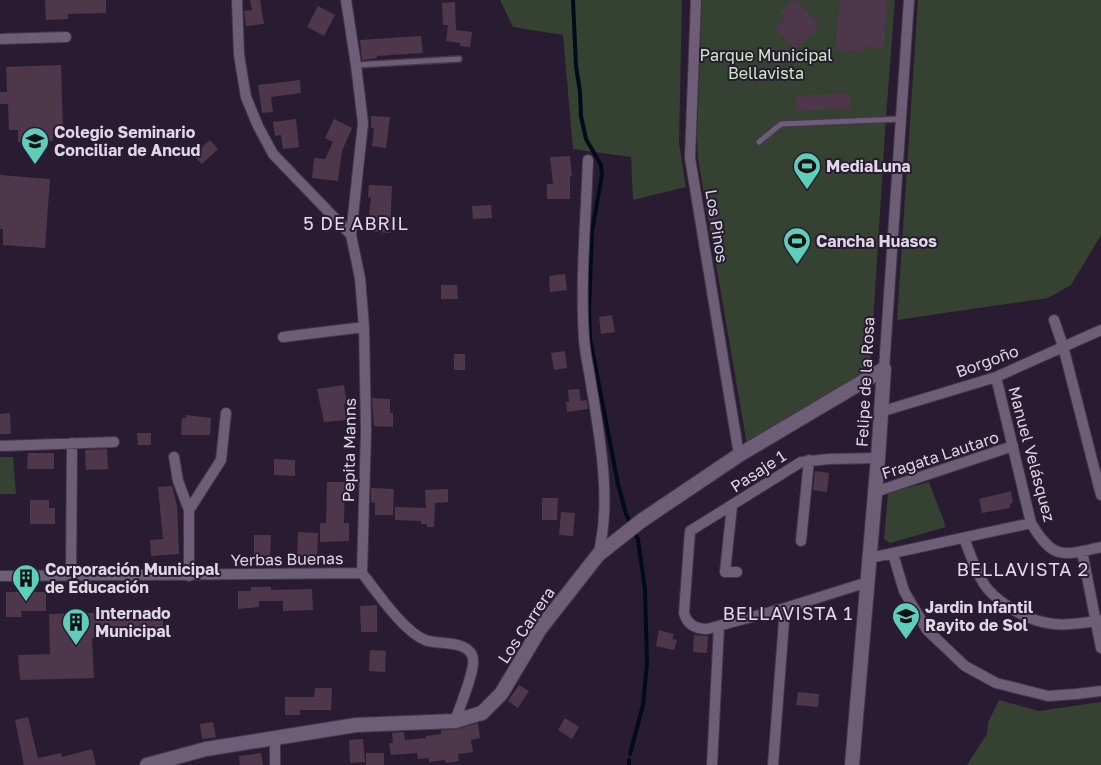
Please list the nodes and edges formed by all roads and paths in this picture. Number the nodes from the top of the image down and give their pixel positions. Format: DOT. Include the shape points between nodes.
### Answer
graph roads {
  1 [pos="236,0"];
  2 [pos="346,0"];
  3 [pos="696,0"];
  4 [pos="908,0"];
  5 [pos="66,37"];
  6 [pos="0,39"];
  7 [pos="459,58"];
  8 [pos="356,65"];
  9 [pos="900,119"];
  10 [pos="759,142"];
  11 [pos="588,160"];
  12 [pos="351,235"];
  13 [pos="1054,320"];
  14 [pos="364,327"];
  15 [pos="1101,330"];
  16 [pos="283,337"];
  17 [pos="1063,346"];
  18 [pos="884,370"];
  19 [pos="996,377"];
  20 [pos="880,412"];
  21 [pos="226,413"];
  22 [pos="114,442"];
  23 [pos="72,443"];
  24 [pos="0,446"];
  25 [pos="1013,446"];
  26 [pos="739,455"];
  27 [pos="174,457"];
  28 [pos="878,458"];
  29 [pos="810,460"];
  30 [pos="875,492"];
  31 [pos="1101,496"];
  32 [pos="732,506"];
  33 [pos="190,510"];
  34 [pos="1031,523"];
  35 [pos="964,538"];
  36 [pos="801,541"];
  37 [pos="1101,547"];
  38 [pos="1082,551"];
  39 [pos="893,554"];
  40 [pos="598,555"];
  41 [pos="870,558"];
  42 [pos="738,572"];
  43 [pos="362,573"];
  44 [pos="0,576"];
  45 [pos="71,576"];
  46 [pos="189,576"];
  47 [pos="868,582"];
  48 [pos="785,608"];
  49 [pos="1098,621"];
  50 [pos="719,626"];
  51 [pos="1101,648"];
  52 [pos="1101,690"];
  53 [pos="455,721"];
  54 [pos="275,738"];
  55 [pos="147,765"];
  56 [pos="275,765"];
  57 [pos="712,765"];
  58 [pos="773,765"];
  59 [pos="852,765"];
  1 -- 12 [label="street" via="240,64 246,96 258,126 273,154"];
  2 -- 8 [label="street"];
  3 -- 26 [label="street, Los Pinos" via="690,158"];
  4 -- 9 [label="street, Felipe de la Rosa"];
  5 -- 6 [label="street"];
  7 -- 8 [label="lane"];
  8 -- 12 [label="street" via="362,123"];
  9 -- 10 [label="lane" via="780,124"];
  9 -- 18 [label="street, Felipe de la Rosa"];
  11 -- 40 [label="street" via="584,340 598,424 605,509"];
  12 -- 14 [label="street, Pepita Manns" via="360,278"];
  13 -- 17 [label="street"];
  14 -- 16 [label="street"];
  14 -- 43 [label="street, Pepita Manns" via="366,431"];
  15 -- 17 [label="street, Borgoño"];
  17 -- 19 [label="street, Borgoño"];
  17 -- 31 [label="street"];
  18 -- 20 [label="street, Felipe de la Rosa"];
  18 -- 26 [label="street, Los Carrera"];
  19 -- 20 [label="street, Borgoño"];
  19 -- 25 [label="street, Manuel Velásquez"];
  20 -- 28 [label="street, Felipe de la Rosa"];
  21 -- 33 [label="street" via="221,460"];
  22 -- 23 [label="street"];
  23 -- 24 [label="street"];
  23 -- 45 [label="street"];
  25 -- 30 [label="street, Fragata Lautaro"];
  25 -- 34 [label="street, Manuel Velásquez"];
  26 -- 40 [label="street, Los Carrera" via="641,521"];
  27 -- 33 [label="street" via="178,481"];
  28 -- 29 [label="street, Pasaje 1"];
  28 -- 30 [label="street, Felipe de la Rosa"];
  29 -- 32 [label="street, Pasaje 1" via="792,466"];
  29 -- 36 [label="street"];
  30 -- 41 [label="street, Felipe de la Rosa"];
  32 -- 42 [label="street" via="725,572"];
  32 -- 50 [label="street, Pasaje 1" via="690,531 683,605 686,621 700,629"];
  33 -- 46 [label="street"];
  34 -- 35 [label="street"];
  34 -- 38 [label="street, Manuel Velásquez" via="1040,538 1056,552"];
  35 -- 39 [label="street"];
  35 -- 49 [label="street" via="985,585 998,600 1013,610 1031,620 1052,625"];
  37 -- 38 [label="street"];
  38 -- 49 [label="street"];
  39 -- 41 [label="street"];
  39 -- 52 [label="street" via="904,591 927,630 966,666 996,683 1048,696"];
  40 -- 53 [label="street, Los Carrera" via="540,630 496,700 482,713"];
  41 -- 47 [label="street, Felipe de la Rosa"];
  43 -- 46 [label="street, Yerbas Buenas"];
  43 -- 53 [label="street, Yerbas Buenas" via="414,634 425,640 460,646 472,655 474,663"];
  44 -- 45 [label="street, Yerbas Buenas"];
  45 -- 46 [label="street, Yerbas Buenas"];
  47 -- 48 [label="street"];
  47 -- 59 [label="street, Felipe de la Rosa"];
  48 -- 50 [label="street"];
  48 -- 58 [label="street"];
  49 -- 51 [label="street"];
  50 -- 57 [label="street"];
  53 -- 54 [label="street, Los Carrera" via="356,724"];
  54 -- 55 [label="street, Los Carrera" via="206,749"];
  54 -- 56 [label="street"];
}
